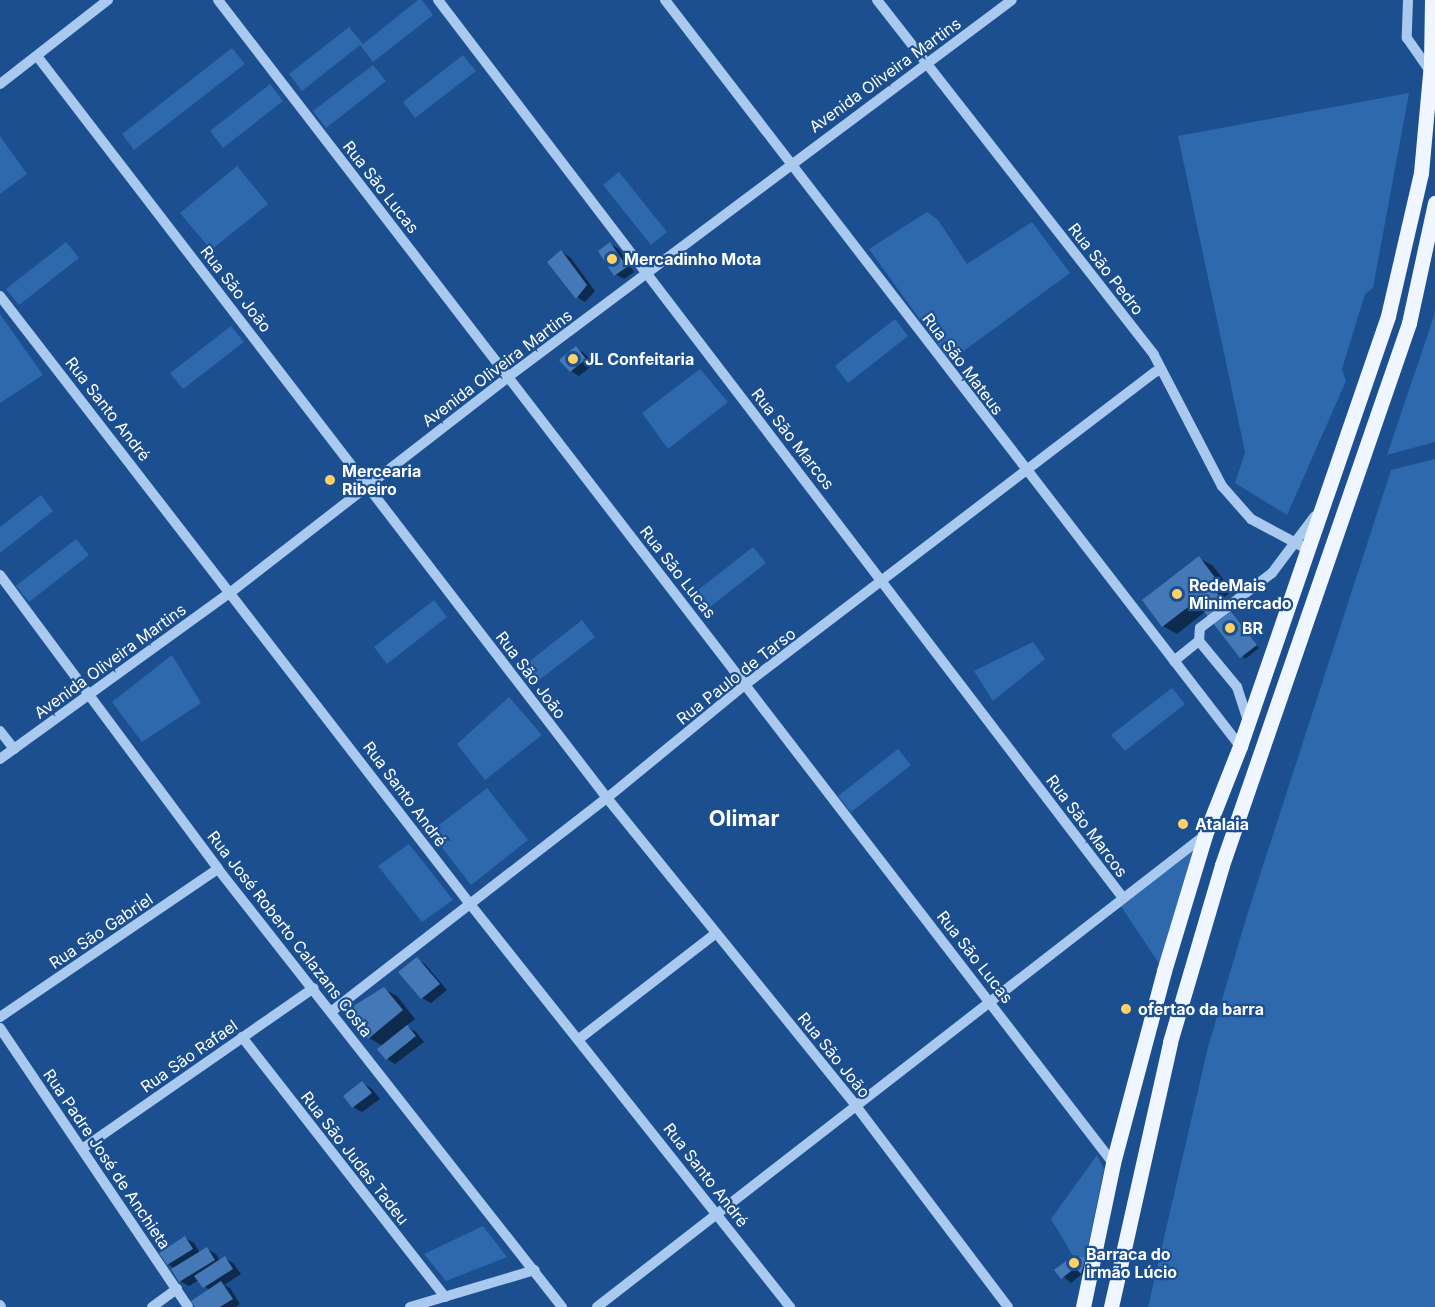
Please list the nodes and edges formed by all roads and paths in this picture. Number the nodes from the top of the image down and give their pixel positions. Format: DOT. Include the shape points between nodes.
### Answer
graph roads {
  1 [pos="108,0"];
  2 [pos="218,0"];
  3 [pos="438,0"];
  4 [pos="665,0"];
  5 [pos="877,0"];
  6 [pos="1012,0"];
  7 [pos="1408,0"];
  8 [pos="1432,0"];
  9 [pos="37,56"];
  10 [pos="926,64"];
  11 [pos="1430,71"];
  12 [pos="0,84"];
  13 [pos="790,164"];
  14 [pos="1435,203"];
  15 [pos="647,274"];
  16 [pos="0,296"];
  17 [pos="1390,307"];
  18 [pos="1411,315"];
  19 [pos="1162,370"];
  20 [pos="508,377"];
  21 [pos="1025,470"];
  22 [pos="368,485"];
  23 [pos="1301,546"];
  24 [pos="0,575"];
  25 [pos="884,581"];
  26 [pos="231,592"];
  27 [pos="1198,641"];
  28 [pos="1174,661"];
  29 [pos="746,684"];
  30 [pos="90,694"];
  31 [pos="1248,721"];
  32 [pos="0,731"];
  33 [pos="1240,746"];
  34 [pos="14,749"];
  35 [pos="0,759"];
  36 [pos="607,798"];
  37 [pos="1205,835"];
  38 [pos="218,869"];
  39 [pos="1123,898"];
  40 [pos="470,903"];
  41 [pos="716,933"];
  42 [pos="314,988"];
  43 [pos="991,1001"];
  44 [pos="332,1011"];
  45 [pos="0,1017"];
  46 [pos="0,1028"];
  47 [pos="242,1038"];
  48 [pos="579,1040"];
  49 [pos="856,1106"];
  50 [pos="82,1149"];
  51 [pos="1113,1163"];
  52 [pos="718,1214"];
  53 [pos="535,1270"];
  54 [pos="177,1289"];
  55 [pos="445,1297"];
  56 [pos="152,1307"];
  57 [pos="188,1307"];
  58 [pos="410,1307"];
  59 [pos="562,1307"];
  60 [pos="597,1307"];
  61 [pos="790,1307"];
  62 [pos="1008,1307"];
  63 [pos="1083,1307"];
  64 [pos="1111,1307"];
  1 -- 9 [label="street"];
  2 -- 20 [label="street, Rua São Lucas"];
  3 -- 15 [label="street, Rua São Marcos"];
  4 -- 13 [label="street, Rua São Mateus"];
  5 -- 10 [label="street, Rua São Pedro"];
  6 -- 10 [label="street, Avenida Oliveira Martins"];
  7 -- 11 [label="street" via="1407,38"];
  8 -- 11 [label="main road"];
  9 -- 12 [label="street"];
  9 -- 22 [label="street, Rua São João"];
  10 -- 13 [label="street, Avenida Oliveira Martins"];
  10 -- 19 [label="street, Rua São Pedro" via="1154,354"];
  11 -- 17 [label="main road" via="1421,173"];
  13 -- 15 [label="street, Avenida Oliveira Martins"];
  13 -- 21 [label="street, Rua São Mateus"];
  14 -- 18 [label="main road"];
  15 -- 20 [label="street, Avenida Oliveira Martins"];
  15 -- 25 [label="street, Rua São Marcos"];
  16 -- 26 [label="street, Rua Santo André"];
  17 -- 18 [label="main road"];
  17 -- 23 [label="main road" via="1323,506"];
  18 -- 64 [label="main road" via="1222,865 1170,1042"];
  19 -- 21 [label="street, Rua Paulo de Tarso"];
  19 -- 23 [label="street, Rua São Pedro" via="1222,486 1251,519"];
  20 -- 22 [label="street, Avenida Oliveira Martins"];
  20 -- 29 [label="street, Rua São Lucas"];
  21 -- 25 [label="street, Rua Paulo de Tarso"];
  21 -- 28 [label="street, Rua São Mateus"];
  22 -- 26 [label="street, Avenida Oliveira Martins"];
  22 -- 36 [label="street, Rua São João"];
  23 -- 27 [label="street" via="1200,628"];
  23 -- 31 [label="main road"];
  24 -- 30 [label="street, Rua José Roberto Calazans Costa"];
  25 -- 29 [label="street, Rua Paulo de Tarso"];
  25 -- 39 [label="street, Rua São Marcos"];
  26 -- 30 [label="street, Avenida Oliveira Martins"];
  26 -- 40 [label="street, Rua Santo André"];
  27 -- 28 [label="street"];
  27 -- 31 [label="street" via="1237,687"];
  28 -- 33 [label="street, Rua São Mateus"];
  29 -- 36 [label="street, Rua Paulo de Tarso"];
  29 -- 43 [label="street, Rua São Lucas"];
  30 -- 34 [label="street, Avenida Oliveira Martins"];
  30 -- 38 [label="street, Rua José Roberto Calazans Costa"];
  31 -- 33 [label="main road"];
  32 -- 34 [label="street"];
  33 -- 37 [label="main road"];
  34 -- 35 [label="street, Avenida Oliveira Martins"];
  36 -- 40 [label="street, Rua Paulo de Tarso"];
  36 -- 41 [label="street, Rua São João"];
  37 -- 39 [label="street"];
  37 -- 51 [label="main road"];
  38 -- 42 [label="street, Rua José Roberto Calazans Costa"];
  38 -- 45 [label="street, Rua São Gabriel"];
  39 -- 43 [label="street"];
  40 -- 44 [label="street, Rua Paulo de Tarso"];
  40 -- 48 [label="street, Rua Santo André"];
  41 -- 48 [label="street"];
  41 -- 49 [label="street, Rua São João"];
  42 -- 44 [label="street, Rua José Roberto Calazans Costa"];
  42 -- 47 [label="street, Rua São Rafael"];
  43 -- 49 [label="street"];
  43 -- 51 [label="street, Rua São Lucas"];
  44 -- 53 [label="street, Rua José Roberto Calazans Costa"];
  46 -- 50 [label="street, Rua Padre José de Anchieta"];
  47 -- 50 [label="street, Rua São Rafael"];
  47 -- 55 [label="street, Rua São Judas Tadeu"];
  48 -- 52 [label="street, Rua Santo André"];
  49 -- 52 [label="street"];
  49 -- 62 [label="street, Rua São João"];
  50 -- 54 [label="street, Rua Padre José de Anchieta"];
  51 -- 63 [label="main road"];
  52 -- 60 [label="street"];
  52 -- 61 [label="street, Rua Santo André"];
  53 -- 55 [label="street"];
  53 -- 59 [label="street, Rua José Roberto Calazans Costa"];
  54 -- 56 [label="street"];
  54 -- 57 [label="street, Rua Padre José de Anchieta"];
  55 -- 58 [label="street"];
}
